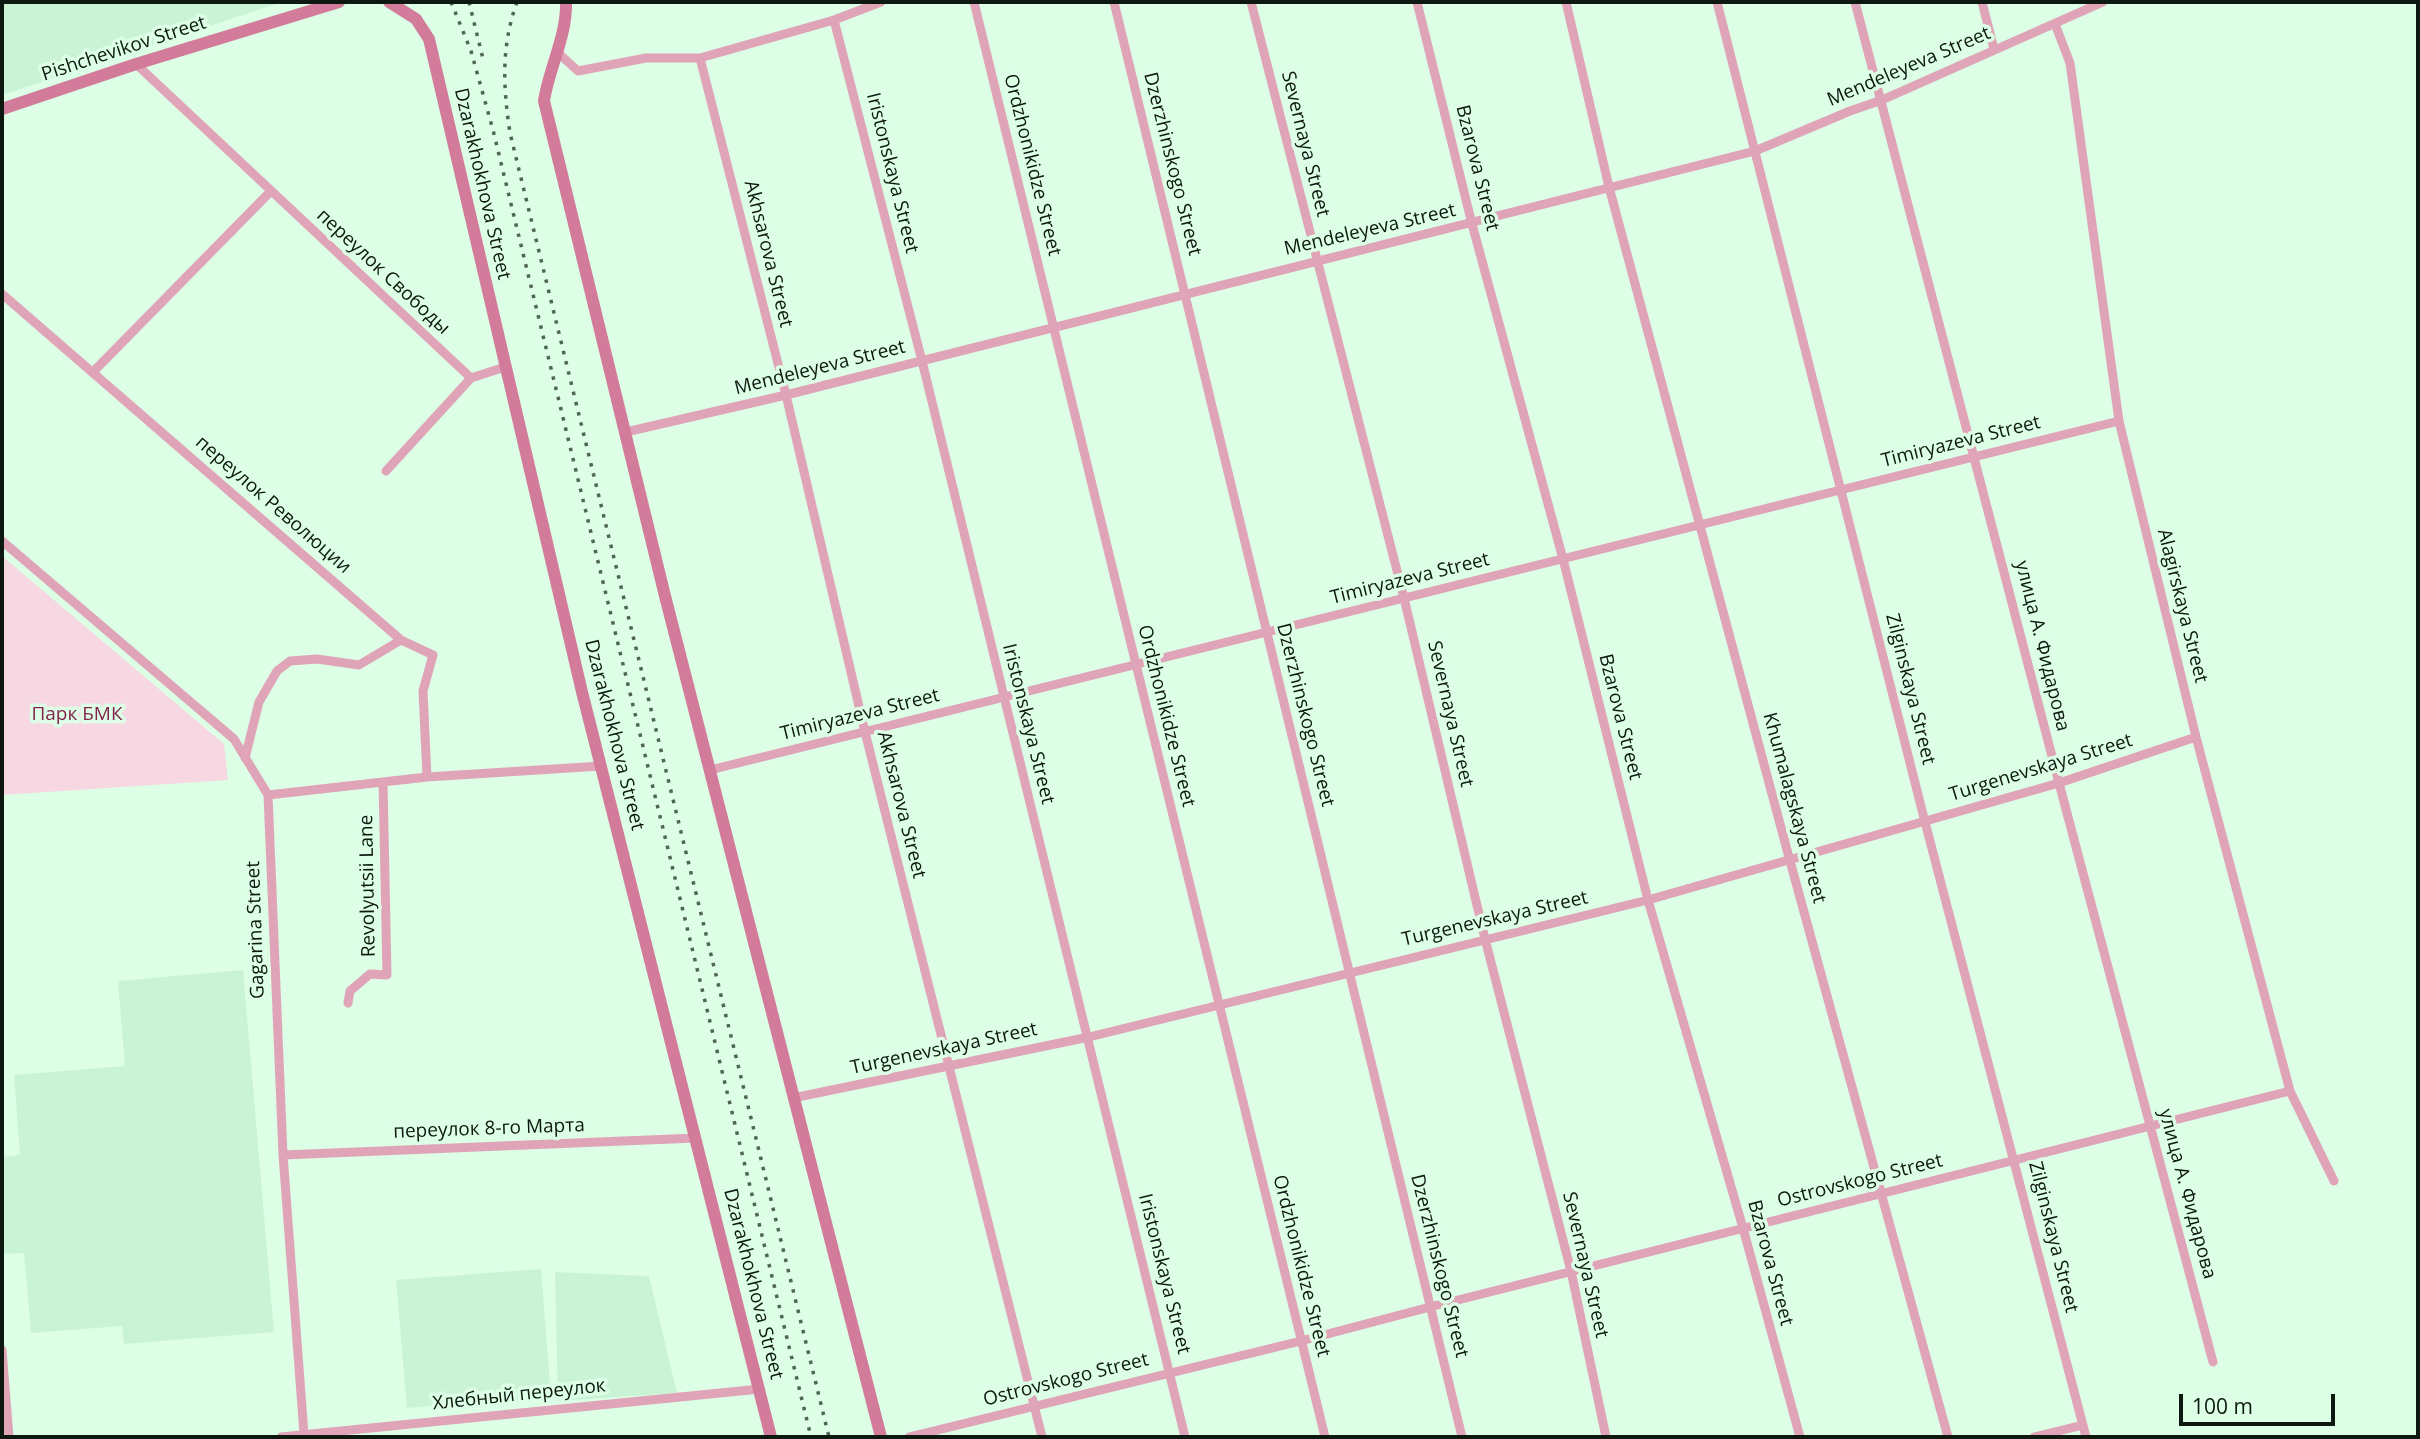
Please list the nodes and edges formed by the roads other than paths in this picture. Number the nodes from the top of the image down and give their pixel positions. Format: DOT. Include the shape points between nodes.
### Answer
graph roads {
  1 [pos="339,2"];
  2 [pos="389,2"];
  3 [pos="566,2"];
  4 [pos="881,2"];
  5 [pos="974,2"];
  6 [pos="1114,2"];
  7 [pos="1251,2"];
  8 [pos="1417,2"];
  9 [pos="1566,2"];
  10 [pos="1717,2"];
  11 [pos="1855,2"];
  12 [pos="1982,2"];
  13 [pos="2103,2"];
  14 [pos="834,20"];
  15 [pos="2055,24"];
  16 [pos="1994,49"];
  17 [pos="557,52"];
  18 [pos="700,58"];
  19 [pos="136,64"];
  20 [pos="1882,100"];
  21 [pos="2,109"];
  22 [pos="1755,151"];
  23 [pos="1609,187"];
  24 [pos="271,191"];
  25 [pos="1472,223"];
  26 [pos="1316,261"];
  27 [pos="1185,293"];
  28 [pos="2,294"];
  29 [pos="1054,328"];
  30 [pos="922,361"];
  31 [pos="505,367"];
  32 [pos="93,372"];
  33 [pos="471,378"];
  34 [pos="786,395"];
  35 [pos="2119,421"];
  36 [pos="626,432"];
  37 [pos="1976,457"];
  38 [pos="386,471"];
  39 [pos="1842,490"];
  40 [pos="1700,525"];
  41 [pos="2,541"];
  42 [pos="1563,559"];
  43 [pos="1404,598"];
  44 [pos="1267,632"];
  45 [pos="401,640"];
  46 [pos="1135,665"];
  47 [pos="1003,698"];
  48 [pos="864,732"];
  49 [pos="2196,737"];
  50 [pos="245,758"];
  51 [pos="601,766"];
  52 [pos="710,771"];
  53 [pos="427,777"];
  54 [pos="383,782"];
  55 [pos="2059,783"];
  56 [pos="268,795"];
  57 [pos="1925,822"];
  58 [pos="1790,861"];
  59 [pos="1648,900"];
  60 [pos="1485,939"];
  61 [pos="1350,972"];
  62 [pos="348,1003"];
  63 [pos="1220,1006"];
  64 [pos="1088,1037"];
  65 [pos="950,1067"];
  66 [pos="2290,1091"];
  67 [pos="793,1098"];
  68 [pos="2151,1126"];
  69 [pos="696,1138"];
  70 [pos="283,1156"];
  71 [pos="2015,1160"];
  72 [pos="2334,1181"];
  73 [pos="1882,1193"];
  74 [pos="1743,1228"];
  75 [pos="1571,1271"];
  76 [pos="1430,1307"];
  77 [pos="1301,1341"];
  78 [pos="2,1350"];
  79 [pos="2213,1362"];
  80 [pos="1170,1372"];
  81 [pos="760,1389"];
  82 [pos="1035,1406"];
  83 [pos="2083,1425"];
  84 [pos="304,1434"];
  85 [pos="9,1437"];
  86 [pos="281,1437"];
  87 [pos="771,1437"];
  88 [pos="881,1437"];
  89 [pos="909,1437"];
  90 [pos="1042,1437"];
  91 [pos="1185,1437"];
  92 [pos="1325,1437"];
  93 [pos="1462,1437"];
  94 [pos="1606,1437"];
  95 [pos="1800,1437"];
  96 [pos="1948,1437"];
  97 [pos="2034,1437"];
  98 [pos="2087,1437"];
  1 -- 19 [label="street, Pishchevikov Street"];
  2 -- 31 [label="street, Dzarakhokhova Street" via="416,19 429,39"];
  3 -- 17 [label="street"];
  4 -- 14 [label="street"];
  5 -- 29 [label="street, Ordzhonikidze Street"];
  6 -- 27 [label="street, Dzerzhinskogo Street"];
  7 -- 26 [label="street, Severnaya Street"];
  8 -- 25 [label="street, Bzarova Street"];
  9 -- 23 [label="street, Khumalagskaya Street"];
  10 -- 22 [label="street, Zilginskaya Street"];
  11 -- 20 [label="street, улица А. Фидарова"];
  12 -- 16 [label="street"];
  13 -- 15 [label="street, Mendeleyeva Street"];
  14 -- 18 [label="street"];
  14 -- 30 [label="street, Iristonskaya Street"];
  15 -- 16 [label="street, Mendeleyeva Street"];
  15 -- 35 [label="street, Alagirskaya Street" via="2070,63"];
  16 -- 20 [label="street, Mendeleyeva Street"];
  17 -- 18 [label="street" via="578,71 646,58"];
  17 -- 36 [label="street" via="544,101"];
  18 -- 34 [label="street, Akhsarova Street"];
  19 -- 21 [label="street, Pishchevikov Street"];
  19 -- 24 [label="street, переулок Свободы"];
  20 -- 22 [label="street, Mendeleyeva Street"];
  20 -- 37 [label="street, улица А. Фидарова"];
  22 -- 23 [label="street, Mendeleyeva Street"];
  22 -- 39 [label="street, Zilginskaya Street"];
  23 -- 25 [label="street, Mendeleyeva Street"];
  23 -- 40 [label="street, Khumalagskaya Street"];
  24 -- 32 [label="street"];
  24 -- 33 [label="street, переулок Свободы"];
  25 -- 26 [label="street, Mendeleyeva Street"];
  25 -- 42 [label="street, Bzarova Street"];
  26 -- 27 [label="street, Mendeleyeva Street"];
  26 -- 43 [label="street, Severnaya Street"];
  27 -- 29 [label="street, Mendeleyeva Street"];
  27 -- 44 [label="street, Dzerzhinskogo Street"];
  28 -- 32 [label="street, переулок Революции"];
  29 -- 30 [label="street, Mendeleyeva Street"];
  29 -- 46 [label="street, Ordzhonikidze Street"];
  30 -- 34 [label="street, Mendeleyeva Street"];
  30 -- 47 [label="street, Iristonskaya Street"];
  31 -- 33 [label="street"];
  31 -- 51 [label="street, Dzarakhokhova Street"];
  32 -- 45 [label="street, переулок Революции"];
  33 -- 38 [label="street"];
  34 -- 36 [label="street, Mendeleyeva Street"];
  34 -- 48 [label="street, Akhsarova Street"];
  35 -- 37 [label="street, Timiryazeva Street"];
  35 -- 49 [label="street, Alagirskaya Street"];
  36 -- 52 [label="street"];
  37 -- 39 [label="street, Timiryazeva Street"];
  37 -- 55 [label="street, улица А. Фидарова"];
  39 -- 40 [label="street, Timiryazeva Street"];
  39 -- 57 [label="street, Zilginskaya Street"];
  40 -- 42 [label="street, Timiryazeva Street"];
  40 -- 58 [label="street, Khumalagskaya Street"];
  41 -- 50 [label="street, Gagarina Street" via="233,739"];
  42 -- 43 [label="street, Timiryazeva Street"];
  42 -- 59 [label="street, Bzarova Street"];
  43 -- 44 [label="street, Timiryazeva Street"];
  43 -- 60 [label="street, Severnaya Street"];
  44 -- 46 [label="street, Timiryazeva Street"];
  44 -- 61 [label="street, Dzerzhinskogo Street"];
  45 -- 50 [label="street" via="359,665 317,659 290,661 277,671 259,702"];
  45 -- 53 [label="street, переулок Революции" via="433,655 423,691"];
  46 -- 47 [label="street, Timiryazeva Street"];
  46 -- 63 [label="street, Ordzhonikidze Street"];
  47 -- 48 [label="street, Timiryazeva Street"];
  47 -- 64 [label="street, Iristonskaya Street"];
  48 -- 52 [label="street, Timiryazeva Street"];
  48 -- 65 [label="street, Akhsarova Street"];
  49 -- 55 [label="street, Turgenevskaya Street"];
  49 -- 66 [label="street, Alagirskaya Street"];
  50 -- 56 [label="street, Gagarina Street"];
  51 -- 53 [label="street"];
  51 -- 69 [label="street, Dzarakhokhova Street"];
  52 -- 67 [label="street"];
  53 -- 54 [label="street"];
  54 -- 56 [label="street"];
  54 -- 62 [label="street, Revolyutsii Lane" via="387,975 370,974 350,991"];
  55 -- 57 [label="street, Turgenevskaya Street"];
  55 -- 68 [label="street, улица А. Фидарова"];
  56 -- 70 [label="street, Gagarina Street"];
  57 -- 58 [label="street, Turgenevskaya Street"];
  57 -- 71 [label="street, Zilginskaya Street"];
  58 -- 59 [label="street, Turgenevskaya Street"];
  58 -- 73 [label="street, Khumalagskaya Street"];
  59 -- 60 [label="street, Turgenevskaya Street"];
  59 -- 74 [label="street, Bzarova Street"];
  60 -- 61 [label="street, Turgenevskaya Street"];
  60 -- 75 [label="street, Severnaya Street"];
  61 -- 63 [label="street, Turgenevskaya Street"];
  61 -- 76 [label="street, Dzerzhinskogo Street"];
  63 -- 64 [label="street, Turgenevskaya Street"];
  63 -- 77 [label="street, Ordzhonikidze Street"];
  64 -- 65 [label="street, Turgenevskaya Street"];
  64 -- 80 [label="street, Iristonskaya Street"];
  65 -- 67 [label="street, Turgenevskaya Street"];
  65 -- 82 [label="street, Akhsarova Street"];
  66 -- 68 [label="street, Ostrovskogo Street"];
  66 -- 72 [label="street, Alagirskaya Street"];
  67 -- 88 [label="street"];
  68 -- 71 [label="street, Ostrovskogo Street"];
  68 -- 79 [label="street, улица А. Фидарова"];
  69 -- 70 [label="street, переулок 8-го Марта"];
  69 -- 81 [label="street, Dzarakhokhova Street"];
  70 -- 84 [label="street, Gagarina Street"];
  71 -- 73 [label="street, Ostrovskogo Street"];
  71 -- 83 [label="street, Zilginskaya Street"];
  73 -- 74 [label="street, Ostrovskogo Street"];
  73 -- 96 [label="street, Khumalagskaya Street"];
  74 -- 75 [label="street, Ostrovskogo Street"];
  74 -- 95 [label="street, Bzarova Street"];
  75 -- 76 [label="street, Ostrovskogo Street"];
  75 -- 94 [label="street, Severnaya Street"];
  76 -- 77 [label="street, Ostrovskogo Street"];
  76 -- 93 [label="street, Dzerzhinskogo Street"];
  77 -- 80 [label="street, Ostrovskogo Street"];
  77 -- 92 [label="street, Ordzhonikidze Street"];
  78 -- 85 [label="street"];
  80 -- 82 [label="street, Ostrovskogo Street"];
  80 -- 91 [label="street, Iristonskaya Street"];
  81 -- 84 [label="street, Хлебный переулок"];
  81 -- 87 [label="street, Dzarakhokhova Street"];
  82 -- 89 [label="street, Ostrovskogo Street"];
  82 -- 90 [label="street, Akhsarova Street"];
  83 -- 97 [label="street"];
  83 -- 98 [label="street, Zilginskaya Street"];
  84 -- 86 [label="street, Хлебный переулок"];
}
